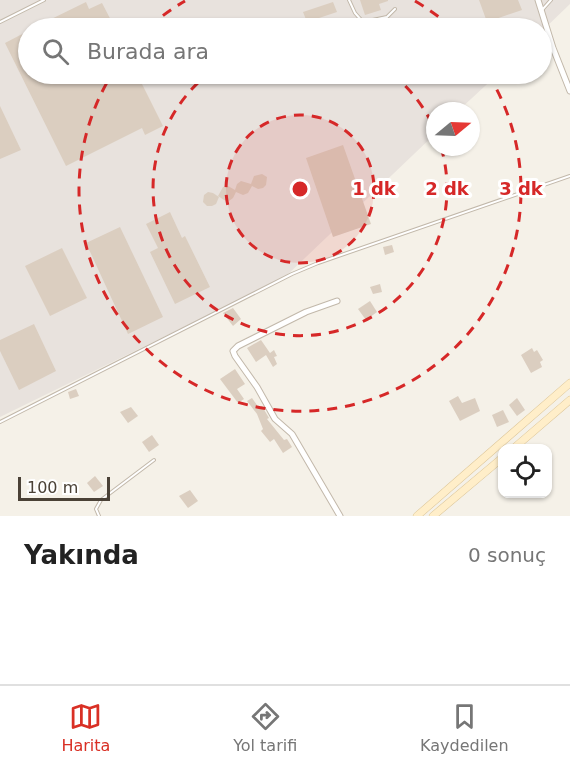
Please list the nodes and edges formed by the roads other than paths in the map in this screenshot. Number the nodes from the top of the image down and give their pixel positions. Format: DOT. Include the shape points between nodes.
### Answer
graph roads {
  1 [pos="44,0"];
  2 [pos="349,0"];
  3 [pos="538,0"];
  4 [pos="551,0"];
  5 [pos="395,9"];
  6 [pos="542,10"];
  7 [pos="359,18"];
  8 [pos="384,18"];
  9 [pos="544,18"];
  10 [pos="0,22"];
  11 [pos="552,45"];
  12 [pos="570,91"];
  13 [pos="570,176"];
  14 [pos="337,301"];
  15 [pos="570,383"];
  16 [pos="570,400"];
  17 [pos="0,422"];
  18 [pos="519,444"];
  19 [pos="154,460"];
  20 [pos="498,461"];
  21 [pos="99,516"];
  22 [pos="340,516"];
  23 [pos="417,516"];
  24 [pos="433,516"];
  1 -- 10 [label="lane"];
  2 -- 7 [label="lane"];
  3 -- 6 [label="street"];
  4 -- 6 [label="lane"];
  5 -- 8 [label="lane"];
  6 -- 9 [label="street"];
  11 -- 12 [label="street"];
  13 -- 17 [label="lane" via="292,274"];
  14 -- 22 [label="street" via="306,312 233,351 275,419 292,434"];
  15 -- 23 [label="main road"];
  16 -- 18 [label="main road"];
  19 -- 21 [label="lane" via="100,500 96,509"];
  20 -- 24 [label="main road"];
}
